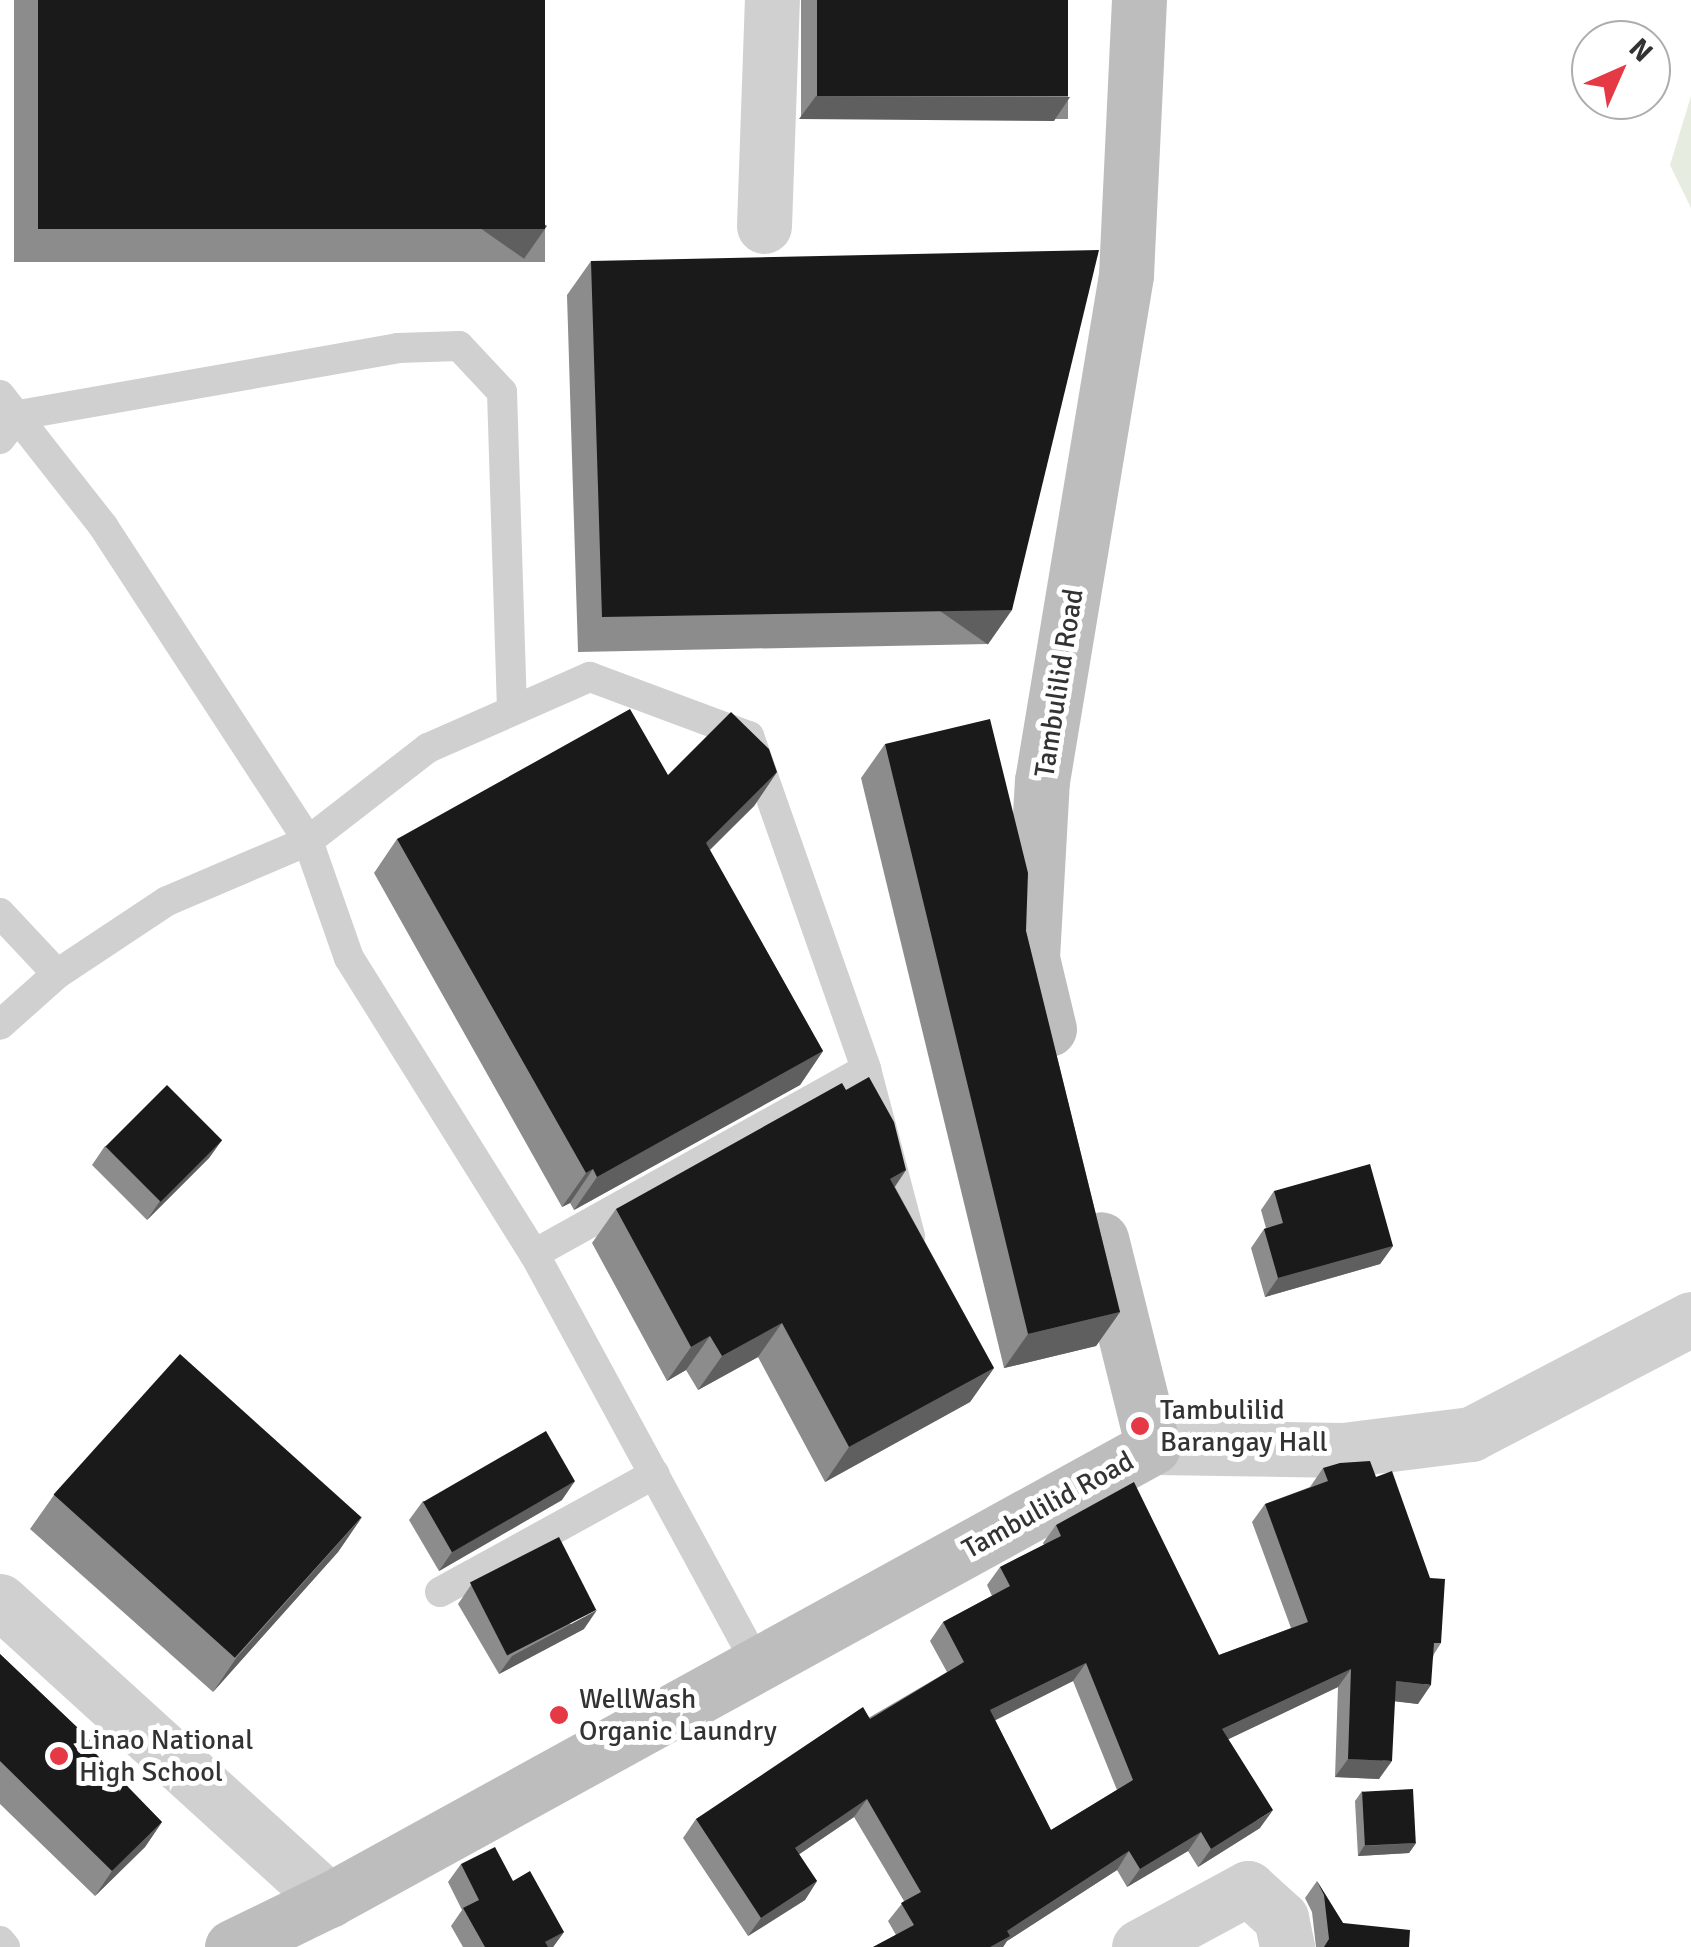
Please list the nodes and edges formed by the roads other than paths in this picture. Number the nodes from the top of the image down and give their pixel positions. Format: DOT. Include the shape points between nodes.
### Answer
graph roads {
  1 [pos="772,0"];
  2 [pos="1139,0"];
  3 [pos="764,226"];
  4 [pos="6,416"];
  5 [pos="512,710"];
  6 [pos="308,841"];
  7 [pos="0,913"];
  8 [pos="58,974"];
  9 [pos="0,1024"];
  10 [pos="866,1070"];
  11 [pos="1060,1070"];
  12 [pos="1088,1184"];
  13 [pos="912,1243"];
  14 [pos="534,1254"];
  15 [pos="1691,1319"];
  16 [pos="1152,1447"];
  17 [pos="655,1474"];
  18 [pos="440,1592"];
  19 [pos="0,1601"];
  20 [pos="758,1666"];
  21 [pos="328,1900"];
  22 [pos="232,1947"];
  23 [pos="1139,1947"];
  24 [pos="1287,1947"];
  1 -- 3 [label="street"];
  2 -- 11 [label="street, Tambulilid Road" via="1126,275 1042,781 1032,958"];
  4 -- 5 [label="lane" via="398,348 459,346 502,392"];
  4 -- 6 [label="lane" via="103,526"];
  5 -- 6 [label="lane" via="428,748"];
  5 -- 10 [label="lane" via="590,677 749,736"];
  6 -- 8 [label="lane" via="167,901"];
  6 -- 14 [label="lane" via="349,958"];
  7 -- 8 [label="lane"];
  8 -- 9 [label="lane"];
  10 -- 13 [label="lane"];
  10 -- 14 [label="lane"];
  12 -- 16 [label="street, Tambulilid Road"];
  14 -- 17 [label="lane"];
  15 -- 16 [label="street" via="1471,1434 1343,1450"];
  16 -- 20 [label="street, Tambulilid Road"];
  17 -- 18 [label="lane"];
  17 -- 20 [label="lane"];
  19 -- 21 [label="street"];
  20 -- 21 [label="street, Tambulilid Road"];
  21 -- 22 [label="street, Tambulilid Road"];
  23 -- 24 [label="street" via="1248,1888 1280,1918"];
}
